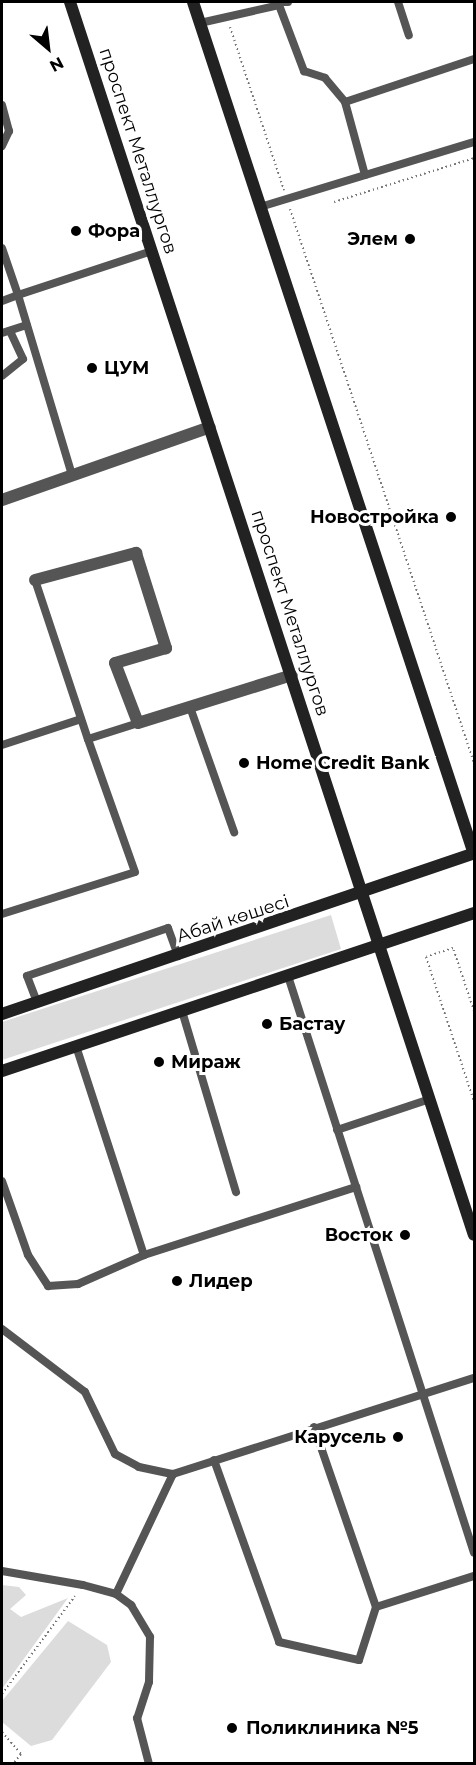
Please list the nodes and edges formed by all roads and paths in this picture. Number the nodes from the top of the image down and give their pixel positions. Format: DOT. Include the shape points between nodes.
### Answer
graph roads {
  1 [pos="70,2"];
  2 [pos="193,2"];
  3 [pos="288,2"];
  4 [pos="398,2"];
  5 [pos="278,3"];
  6 [pos="226,17"];
  7 [pos="200,23"];
  8 [pos="409,36"];
  9 [pos="474,59"];
  10 [pos="345,102"];
  11 [pos="2,105"];
  12 [pos="474,142"];
  13 [pos="2,146"];
  14 [pos="474,158"];
  15 [pos="365,175"];
  16 [pos="287,199"];
  17 [pos="334,202"];
  18 [pos="260,207"];
  19 [pos="2,248"];
  20 [pos="152,251"];
  21 [pos="18,295"];
  22 [pos="2,301"];
  23 [pos="27,325"];
  24 [pos="10,331"];
  25 [pos="2,333"];
  26 [pos="2,376"];
  27 [pos="210,427"];
  28 [pos="72,476"];
  29 [pos="2,500"];
  30 [pos="35,580"];
  31 [pos="292,675"];
  32 [pos="190,707"];
  33 [pos="81,719"];
  34 [pos="138,723"];
  35 [pos="88,739"];
  36 [pos="2,745"];
  37 [pos="474,763"];
  38 [pos="234,832"];
  39 [pos="474,854"];
  40 [pos="362,896"];
  41 [pos="474,913"];
  42 [pos="2,914"];
  43 [pos="380,945"];
  44 [pos="178,956"];
  45 [pos="288,976"];
  46 [pos="37,1002"];
  47 [pos="182,1011"];
  48 [pos="474,1011"];
  49 [pos="2,1014"];
  50 [pos="76,1047"];
  51 [pos="2,1071"];
  52 [pos="430,1099"];
  53 [pos="474,1101"];
  54 [pos="337,1130"];
  55 [pos="2,1181"];
  56 [pos="356,1187"];
  57 [pos="236,1192"];
  58 [pos="474,1235"];
  59 [pos="144,1255"];
  60 [pos="2,1329"];
  61 [pos="474,1378"];
  62 [pos="422,1391"];
  63 [pos="314,1427"];
  64 [pos="214,1460"];
  65 [pos="173,1474"];
  66 [pos="474,1553"];
  67 [pos="2,1571"];
  68 [pos="474,1576"];
  69 [pos="83,1585"];
  70 [pos="116,1594"];
  71 [pos="376,1607"];
  72 [pos="2,1694"];
  73 [pos="2,1732"];
  74 [pos="13,1764"];
  75 [pos="149,1764"];
  1 -- 20 [label="main road, проспект Металлургов"];
  2 -- 7 [label="main road"];
  3 -- 5 [label="lane"];
  4 -- 8 [label="lane"];
  5 -- 6 [label="lane"];
  5 -- 10 [label="lane" via="304,71 325,78"];
  6 -- 7 [label="lane"];
  6 -- 16 [label="path"];
  7 -- 18 [label="main road"];
  9 -- 10 [label="lane"];
  10 -- 15 [label="lane"];
  11 -- 13 [label="lane" via="9,131"];
  12 -- 15 [label="lane"];
  14 -- 17 [label="path"];
  15 -- 16 [label="lane"];
  16 -- 18 [label="lane"];
  16 -- 37 [label="path"];
  18 -- 39 [label="main road"];
  19 -- 21 [label="lane"];
  20 -- 21 [label="lane"];
  20 -- 27 [label="main road, проспект Металлургов"];
  21 -- 22 [label="lane"];
  21 -- 23 [label="lane"];
  23 -- 24 [label="lane"];
  23 -- 28 [label="lane"];
  24 -- 25 [label="lane"];
  24 -- 26 [label="lane" via="23,359"];
  27 -- 28 [label="street"];
  27 -- 31 [label="main road, проспект Металлургов"];
  28 -- 29 [label="street"];
  30 -- 33 [label="lane"];
  30 -- 34 [label="street" via="136,553 166,648 115,663"];
  31 -- 32 [label="street"];
  31 -- 40 [label="main road, проспект Металлургов"];
  32 -- 34 [label="street"];
  32 -- 38 [label="lane"];
  33 -- 35 [label="lane"];
  33 -- 36 [label="lane"];
  34 -- 35 [label="lane"];
  35 -- 42 [label="lane" via="135,872"];
  39 -- 40 [label="main road, Абай көшесі"];
  40 -- 43 [label="main road, проспект Металлургов"];
  40 -- 44 [label="main road, Абай көшесі"];
  41 -- 43 [label="main road"];
  43 -- 45 [label="main road"];
  43 -- 52 [label="main road, проспект Металлургов"];
  44 -- 46 [label="main road, Абай көшесі"];
  44 -- 46 [label="lane" via="168,928 27,976"];
  45 -- 47 [label="main road"];
  45 -- 54 [label="lane"];
  46 -- 49 [label="main road, Абай көшесі"];
  47 -- 50 [label="main road"];
  47 -- 57 [label="lane"];
  48 -- 53 [label="path" via="453,948 426,957"];
  50 -- 51 [label="main road"];
  50 -- 59 [label="lane"];
  52 -- 54 [label="lane"];
  52 -- 58 [label="main road, проспект Металлургов"];
  54 -- 56 [label="lane"];
  55 -- 59 [label="lane" via="28,1255 48,1286 78,1284"];
  56 -- 59 [label="lane"];
  56 -- 62 [label="lane"];
  60 -- 65 [label="lane" via="85,1392 114,1454 139,1467"];
  61 -- 62 [label="lane"];
  62 -- 63 [label="lane"];
  62 -- 66 [label="lane"];
  63 -- 64 [label="lane"];
  63 -- 71 [label="lane"];
  64 -- 65 [label="lane"];
  64 -- 71 [label="lane" via="279,1642 359,1659"];
  65 -- 70 [label="lane"];
  67 -- 69 [label="lane"];
  68 -- 71 [label="lane"];
  69 -- 70 [label="lane"];
  69 -- 72 [label="path"];
  70 -- 75 [label="lane" via="131,1605 150,1637 149,1682 137,1718"];
  73 -- 74 [label="path" via="21,1754"];
}
